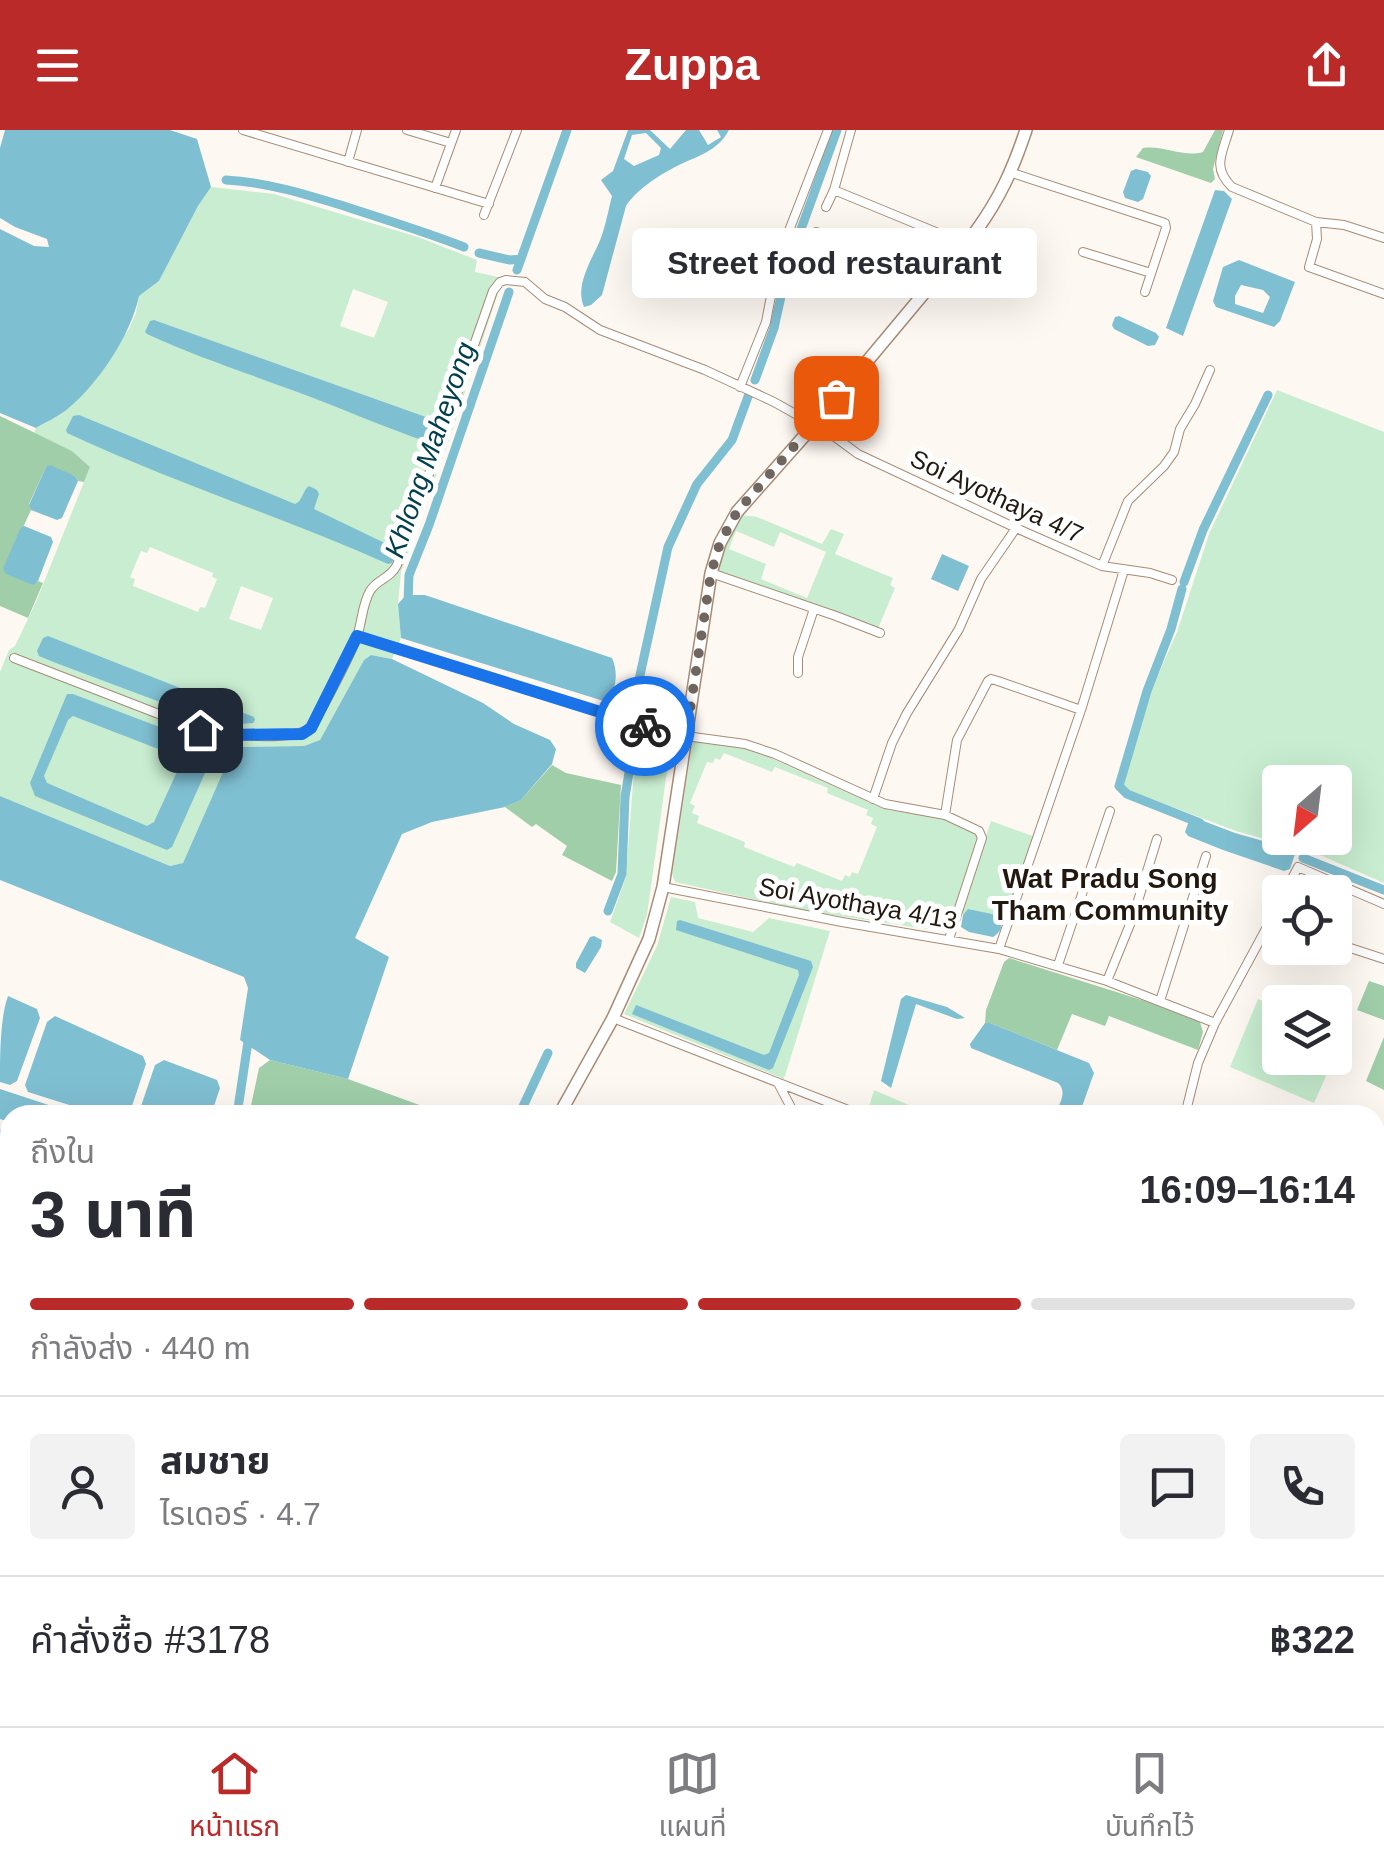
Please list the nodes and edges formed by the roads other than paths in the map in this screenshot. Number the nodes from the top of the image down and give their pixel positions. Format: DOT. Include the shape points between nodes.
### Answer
graph roads {
  1 [pos="242,130"];
  2 [pos="358,130"];
  3 [pos="406,130"];
  4 [pos="456,130"];
  5 [pos="517,130"];
  6 [pos="828,130"];
  7 [pos="852,130"];
  8 [pos="1026,130"];
  9 [pos="1229,130"];
  10 [pos="264,133"];
  11 [pos="452,143"];
  12 [pos="348,162"];
  13 [pos="1012,173"];
  14 [pos="436,188"];
  15 [pos="834,190"];
  16 [pos="488,204"];
  17 [pos="826,206"];
  18 [pos="484,215"];
  19 [pos="1316,222"];
  20 [pos="816,232"];
  21 [pos="1384,238"];
  22 [pos="965,244"];
  23 [pos="1083,252"];
  24 [pos="1151,273"];
  25 [pos="933,282"];
  26 [pos="1145,292"];
  27 [pos="1384,294"];
  28 [pos="1210,370"];
  29 [pos="740,386"];
  30 [pos="814,425"];
  31 [pos="1016,528"];
  32 [pos="1102,566"];
  33 [pos="1124,570"];
  34 [pos="711,573"];
  35 [pos="1172,580"];
  36 [pos="814,608"];
  37 [pos="880,634"];
  38 [pos="357,636"];
  39 [pos="14,658"];
  40 [pos="798,674"];
  41 [pos="1081,710"];
  42 [pos="686,736"];
  43 [pos="873,799"];
  44 [pos="1110,811"];
  45 [pos="944,816"];
  46 [pos="1158,839"];
  47 [pos="1206,856"];
  48 [pos="1294,875"];
  49 [pos="1317,875"];
  50 [pos="663,888"];
  51 [pos="1352,890"];
  52 [pos="1384,904"];
  53 [pos="949,939"];
  54 [pos="1262,945"];
  55 [pos="1352,948"];
  56 [pos="1000,949"];
  57 [pos="1384,958"];
  58 [pos="1058,965"];
  59 [pos="1107,981"];
  60 [pos="1160,1001"];
  61 [pos="613,1018"];
  62 [pos="1214,1022"];
  63 [pos="778,1083"];
  64 [pos="565,1105"];
  65 [pos="789,1105"];
  66 [pos="835,1105"];
  67 [pos="1187,1105"];
  1 -- 10 [label="street"];
  2 -- 12 [label="street"];
  3 -- 11 [label="street"];
  4 -- 11 [label="street"];
  5 -- 16 [label="street"];
  6 -- 29 [label="street" via="778,259 766,322"];
  7 -- 15 [label="street"];
  8 -- 13 [label="street"];
  9 -- 19 [label="street" via="1218,169 1222,178"];
  10 -- 12 [label="street"];
  11 -- 14 [label="street"];
  12 -- 14 [label="street"];
  13 -- 22 [label="street"];
  13 -- 24 [label="street" via="1162,221"];
  14 -- 16 [label="street"];
  15 -- 17 [label="street"];
  15 -- 22 [label="street"];
  16 -- 18 [label="street"];
  19 -- 21 [label="street"];
  19 -- 27 [label="street" via="1309,267"];
  20 -- 25 [label="street"];
  22 -- 25 [label="street"];
  23 -- 24 [label="street"];
  24 -- 26 [label="street"];
  25 -- 30 [label="street"];
  28 -- 32 [label="street" via="1174,452 1128,501"];
  29 -- 30 [label="street, Soi Ayothaya 4/7"];
  29 -- 38 [label="street, Soi Ayothaya 4/7" via="600,330 525,282 496,286 397,565 370,591"];
  30 -- 31 [label="street, Soi Ayothaya 4/7" via="858,454"];
  30 -- 34 [label="street" via="737,512"];
  31 -- 32 [label="street, Soi Ayothaya 4/7"];
  31 -- 43 [label="street" via="907,713"];
  32 -- 33 [label="street, Soi Ayothaya 4/7"];
  33 -- 35 [label="street, Soi Ayothaya 4/7"];
  33 -- 41 [label="street"];
  34 -- 36 [label="street"];
  34 -- 42 [label="street"];
  36 -- 37 [label="street"];
  36 -- 40 [label="street"];
  38 -- 39 [label="street" via="302,734 200,730"];
  38 -- 42 [label="street"];
  41 -- 45 [label="street" via="988,681 957,740"];
  41 -- 56 [label="street"];
  42 -- 43 [label="street" via="775,754"];
  42 -- 50 [label="street"];
  43 -- 45 [label="street"];
  44 -- 58 [label="street"];
  45 -- 53 [label="street" via="982,838"];
  46 -- 59 [label="street"];
  47 -- 60 [label="street"];
  48 -- 49 [label="street" via="1298,867"];
  50 -- 53 [label="street, Soi Ayothaya 4/13"];
  50 -- 61 [label="street" via="649,939"];
  51 -- 52 [label="street"];
  53 -- 56 [label="street, Soi Ayothaya 4/13"];
  54 -- 62 [label="street"];
  55 -- 57 [label="street"];
  56 -- 58 [label="street, Soi Ayothaya 4/13"];
  58 -- 59 [label="street, Soi Ayothaya 4/13"];
  59 -- 60 [label="street, Soi Ayothaya 4/13"];
  60 -- 62 [label="street, Soi Ayothaya 4/13"];
  61 -- 63 [label="street"];
  61 -- 64 [label="street"];
  62 -- 67 [label="street"];
  63 -- 65 [label="street"];
  63 -- 66 [label="street"];
}
